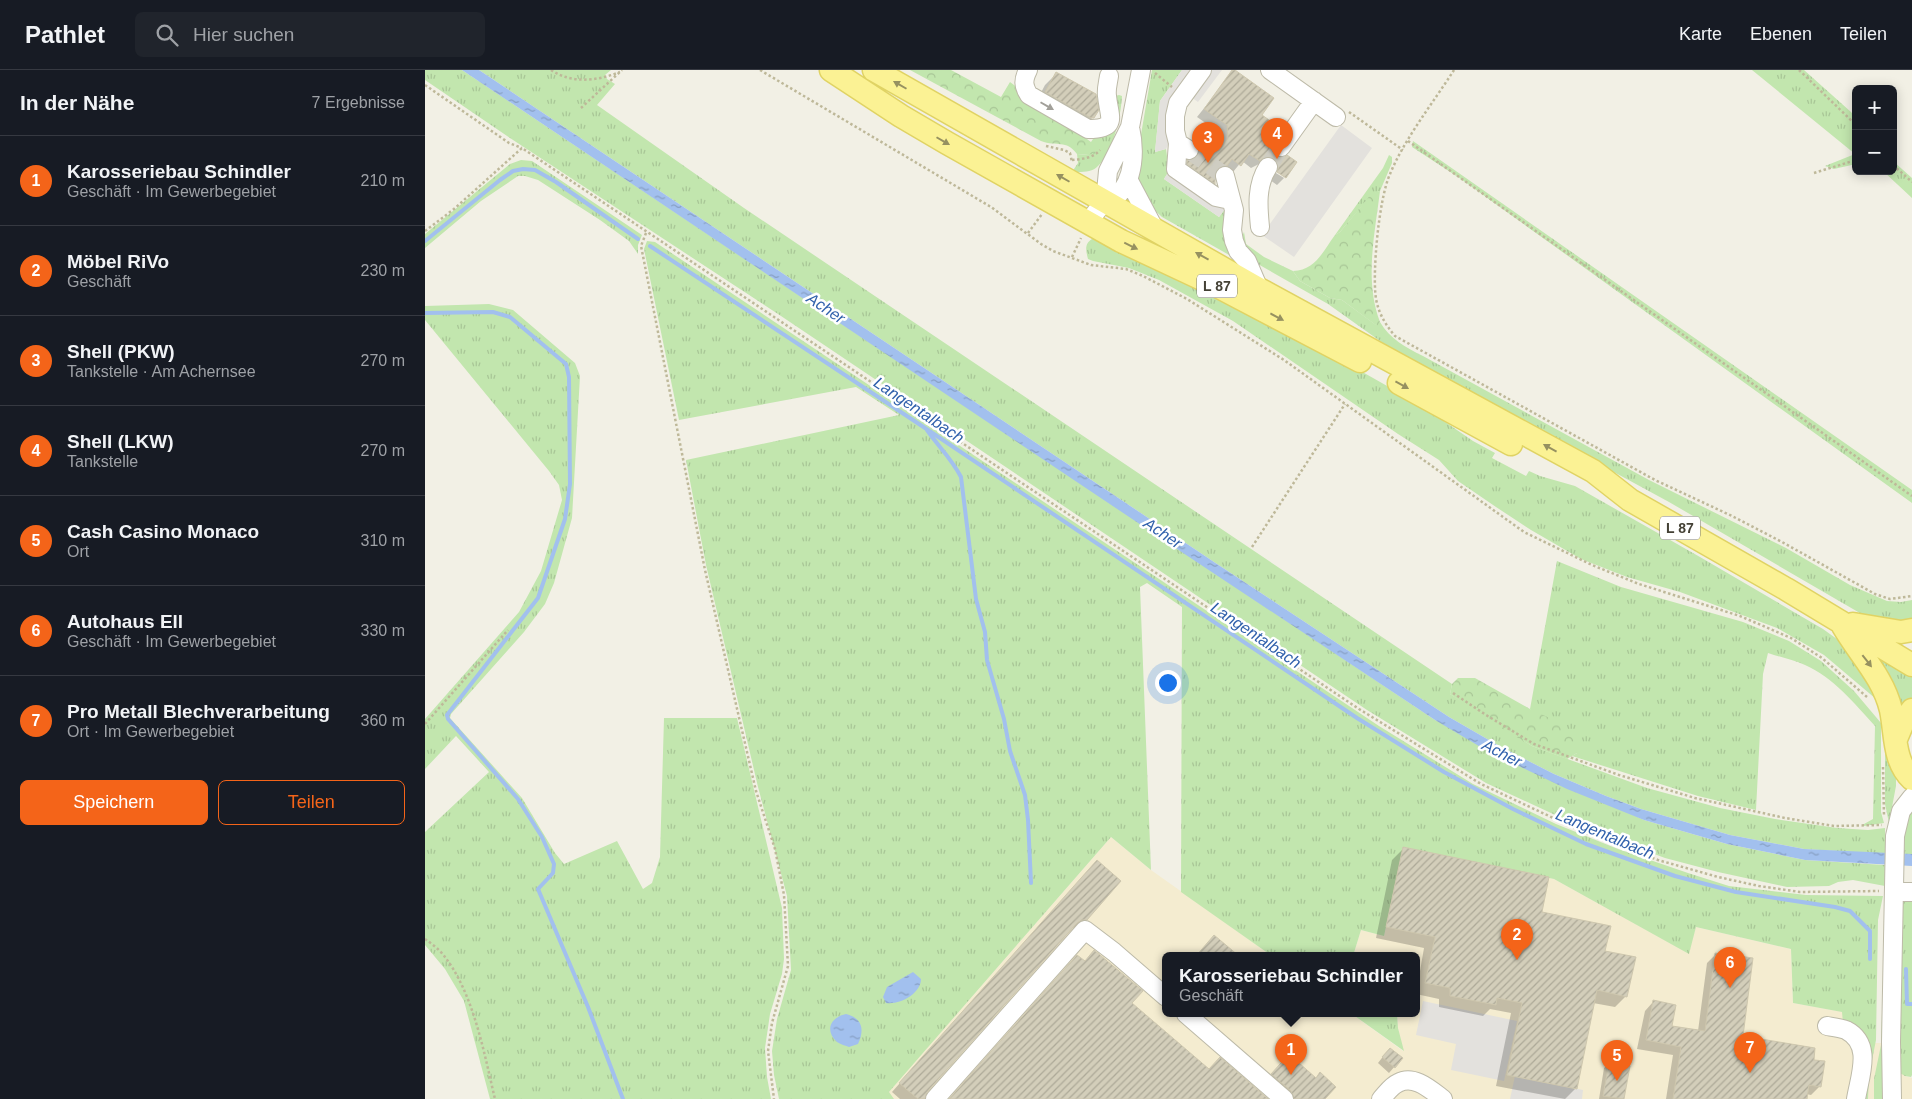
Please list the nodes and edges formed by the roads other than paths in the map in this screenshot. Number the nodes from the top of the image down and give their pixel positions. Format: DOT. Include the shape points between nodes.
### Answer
graph roads {
  1 [pos="831,70"];
  2 [pos="874,70"];
  3 [pos="1028,70"];
  4 [pos="1141,70"];
  5 [pos="1202,70"];
  6 [pos="1270,70"];
  7 [pos="1109,76"];
  8 [pos="1313,101"];
  9 [pos="1336,117"];
  10 [pos="1131,127"];
  11 [pos="1281,147"];
  12 [pos="1268,167"];
  13 [pos="1225,176"];
  14 [pos="1128,179"];
  15 [pos="1230,200"];
  16 [pos="1105,202"];
  17 [pos="1088,223"];
  18 [pos="1260,227"];
  19 [pos="1155,230"];
  20 [pos="1259,289"];
  21 [pos="1630,500"];
  22 [pos="1840,621"];
  23 [pos="1912,630"];
  24 [pos="1912,665"];
  25 [pos="1912,710"];
  26 [pos="1896,740"];
  27 [pos="1912,779"];
  28 [pos="1912,797"];
  29 [pos="1900,888"];
  30 [pos="1162,994"];
  31 [pos="1189,1017"];
  32 [pos="1827,1026"];
  33 [pos="935,1099"];
  34 [pos="1284,1099"];
  35 [pos="1381,1099"];
  36 [pos="1443,1099"];
  37 [pos="1856,1099"];
  38 [pos="1892,1099"];
  1 -- 17 [label="main road, L 87, one-way" via="939,139"];
  16 -- 2 [label="main road, L 87, one-way"];
  3 -- 7 [label="street, one-way" via="1024,88 1029,96 1088,129 1106,126 1110,121"];
  4 -- 10 [label="street"];
  5 -- 15 [label="street" via="1178,103 1175,131 1184,147 1176,169 1217,197"];
  6 -- 8 [label="street"];
  8 -- 9 [label="street"];
  8 -- 11 [label="street"];
  10 -- 14 [label="street" via="1133,142"];
  10 -- 16 [label="street" via="1108,171"];
  12 -- 18 [label="street" via="1263,175 1258,201"];
  13 -- 15 [label="street"];
  14 -- 16 [label="street" via="1116,197"];
  14 -- 19 [label="street"];
  15 -- 20 [label="street" via="1234,241"];
  16 -- 17 [label="street"];
  16 -- 19 [label="main road, L 87"];
  17 -- 21 [label="main road, L 87, one-way" via="1273,315 1586,484"];
  20 -- 19 [label="main road, L 87, one-way"];
  21 -- 20 [label="main road, L 87, one-way" via="1593,471"];
  21 -- 22 [label="main road, L 87"];
  22 -- 23 [label="main road" via="1901,632"];
  22 -- 24 [label="main road, L 87"];
  22 -- 26 [label="main road, one-way" via="1879,680 1890,709"];
  25 -- 26 [label="main road"];
  26 -- 27 [label="main road" via="1900,762"];
  28 -- 29 [label="street" via="1891,830"];
  29 -- 38 [label="street" via="1891,1042"];
  30 -- 33 [label="street" via="1085,930"];
  31 -- 34 [label="street"];
  32 -- 37 [label="street" via="1846,1030 1857,1038 1863,1048"];
  35 -- 36 [label="street" via="1397,1083 1404,1081 1426,1085"];
}
